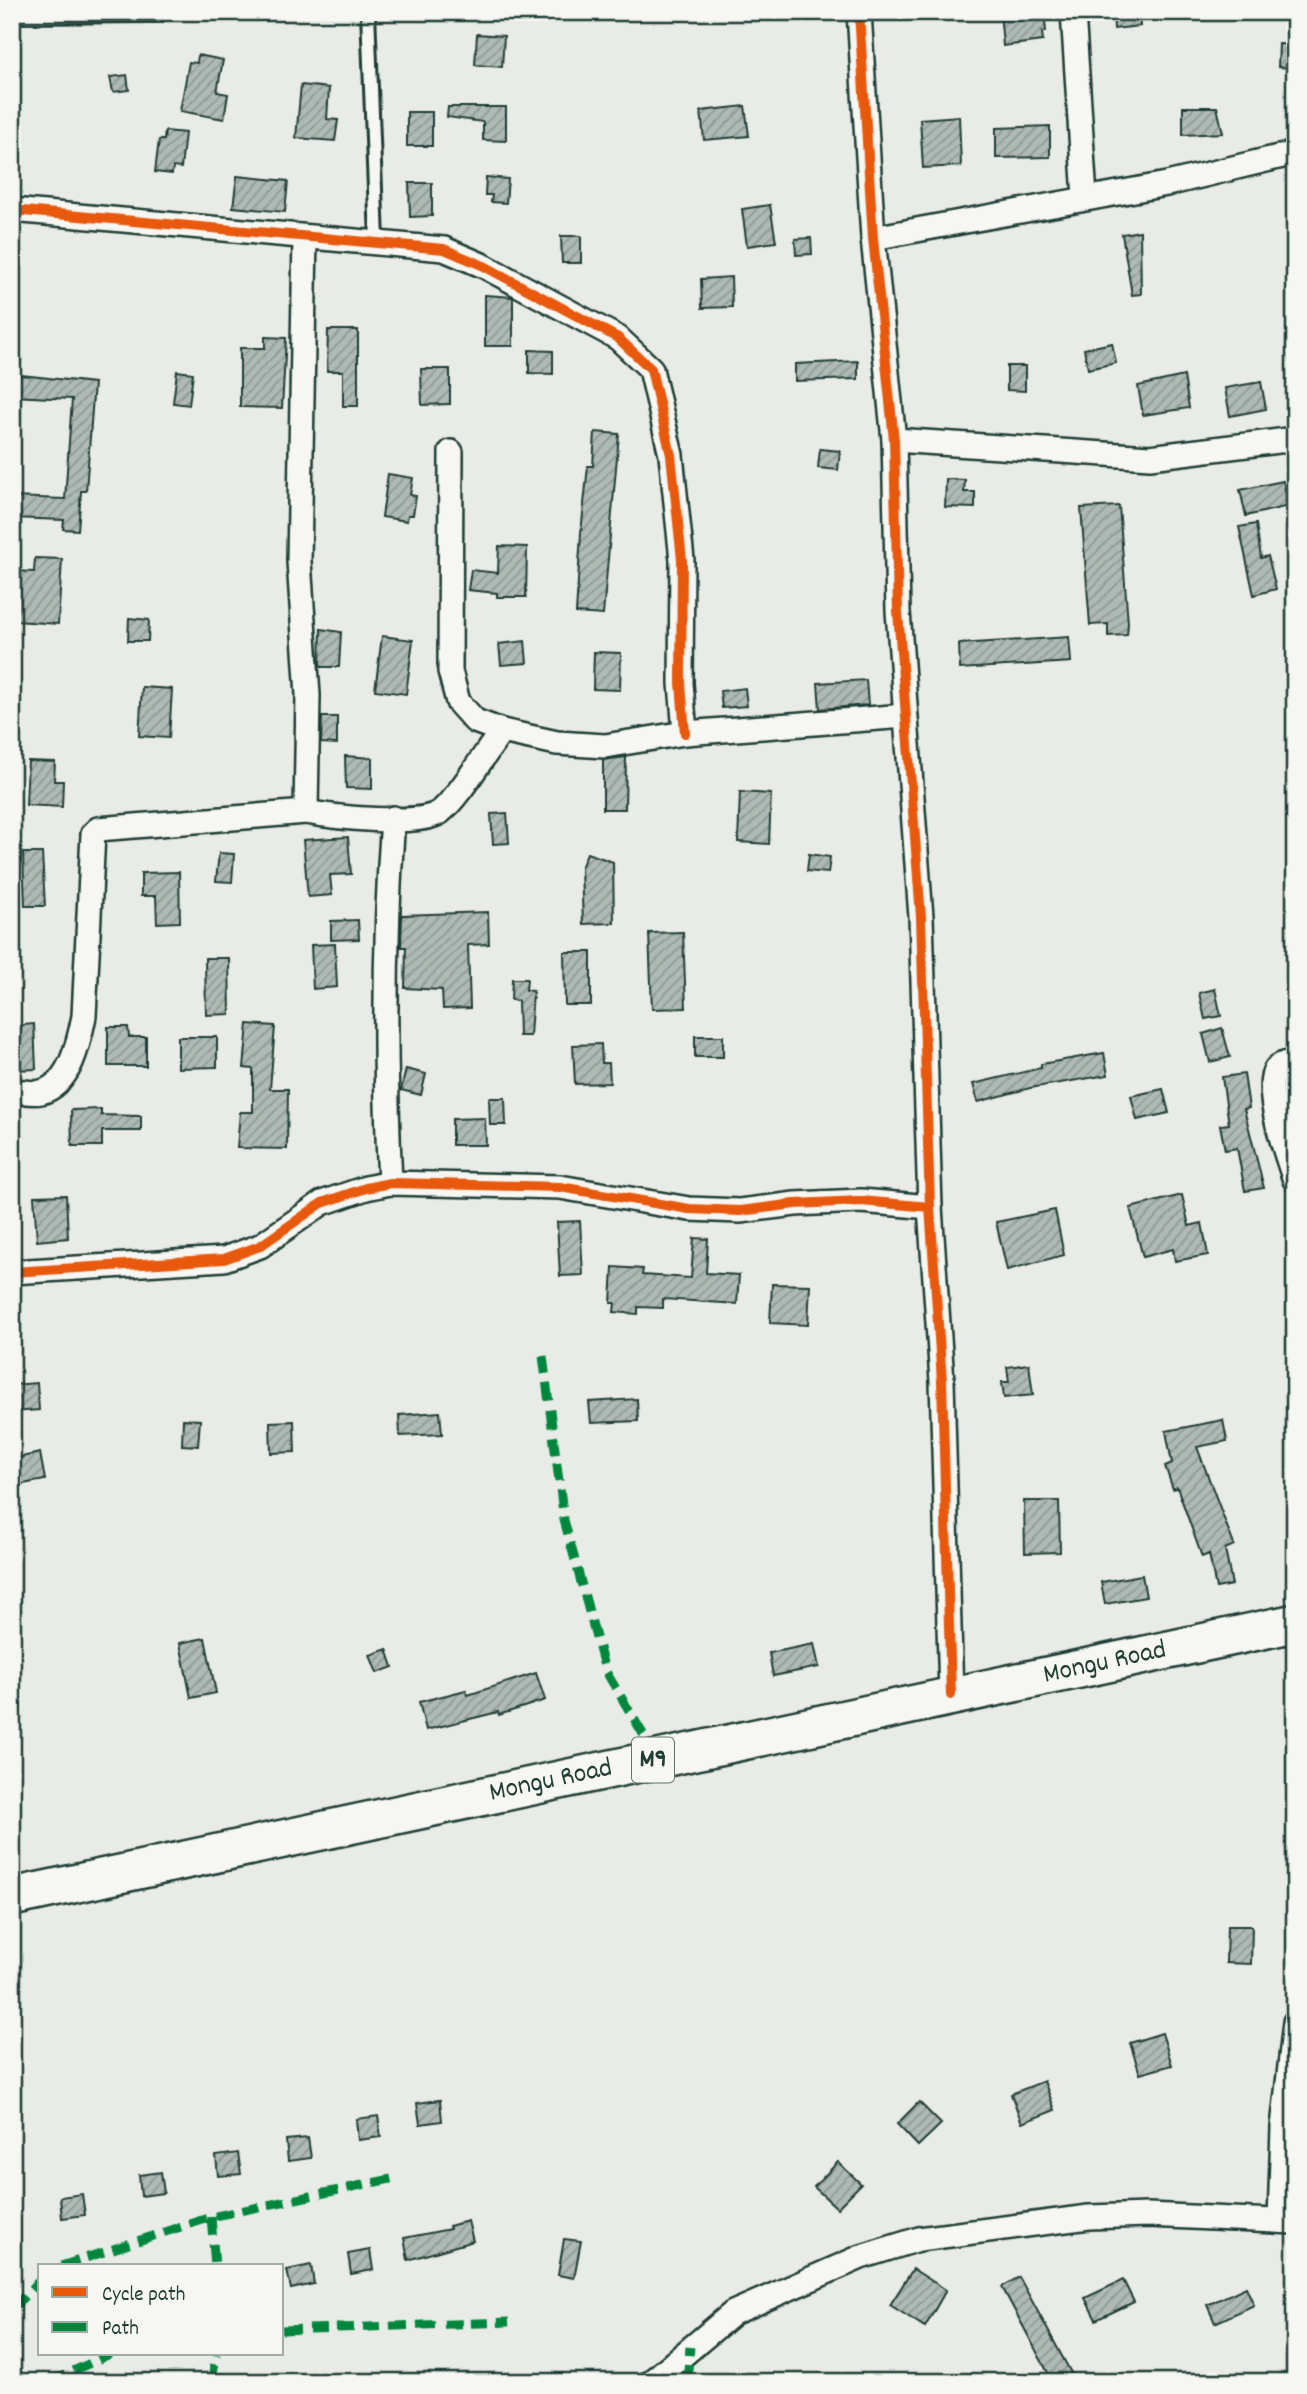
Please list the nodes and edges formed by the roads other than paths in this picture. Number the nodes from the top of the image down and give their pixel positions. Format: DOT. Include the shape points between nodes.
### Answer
graph roads {
  1 [pos="368,12"];
  2 [pos="859,12"];
  3 [pos="1073,12"];
  4 [pos="159,15"];
  5 [pos="12,16"];
  6 [pos="1295,153"];
  7 [pos="1085,198"];
  8 [pos="12,210"];
  9 [pos="305,238"];
  10 [pos="873,238"];
  11 [pos="377,240"];
  12 [pos="1295,439"];
  13 [pos="894,440"];
  14 [pos="451,452"];
  15 [pos="905,716"];
  16 [pos="502,731"];
  17 [pos="685,733"];
  18 [pos="306,812"];
  19 [pos="393,818"];
  20 [pos="1295,1061"];
  21 [pos="12,1091"];
  22 [pos="1295,1180"];
  23 [pos="390,1183"];
  24 [pos="930,1207"];
  25 [pos="12,1272"];
  26 [pos="1295,1623"];
  27 [pos="951,1695"];
  28 [pos="12,1897"];
  29 [pos="1295,2022"];
  30 [pos="1287,2221"];
  31 [pos="651,2382"];
  1 -- 11 [label="lane"];
  2 -- 10 [label="street"];
  3 -- 7 [label="street"];
  4 -- 5 [label="lane"];
  6 -- 7 [label="street"];
  7 -- 10 [label="street"];
  8 -- 9 [label="street"];
  9 -- 11 [label="street"];
  9 -- 18 [label="street" via="299,561 308,695"];
  10 -- 13 [label="street"];
  11 -- 17 [label="street" via="464,256 618,338 651,369 671,455 682,560"];
  12 -- 13 [label="street" via="1150,457"];
  13 -- 15 [label="street"];
  14 -- 16 [label="street" via="450,671 458,702 475,721"];
  15 -- 17 [label="street"];
  15 -- 24 [label="street" via="921,917"];
  16 -- 17 [label="street" via="557,743 605,746"];
  16 -- 19 [label="street" via="442,811 432,817"];
  18 -- 19 [label="street"];
  18 -- 21 [label="street" via="98,829 93,834 80,1039 72,1063 58,1080 42,1092"];
  19 -- 23 [label="street" via="384,1007"];
  20 -- 22 [label="street" via="1274,1072 1273,1089"];
  23 -- 24 [label="street" via="560,1187 688,1209 740,1211 861,1202"];
  23 -- 25 [label="street" via="322,1203 260,1246 223,1259"];
  24 -- 27 [label="street" via="942,1381"];
  26 -- 27 [label="main road, Mongu Road / M9"];
  27 -- 28 [label="main road, Mongu Road / M9"];
  29 -- 30 [label="street" via="1283,2127"];
  30 -- 31 [label="street" via="1089,2217 919,2239 850,2261 733,2314"];
}
